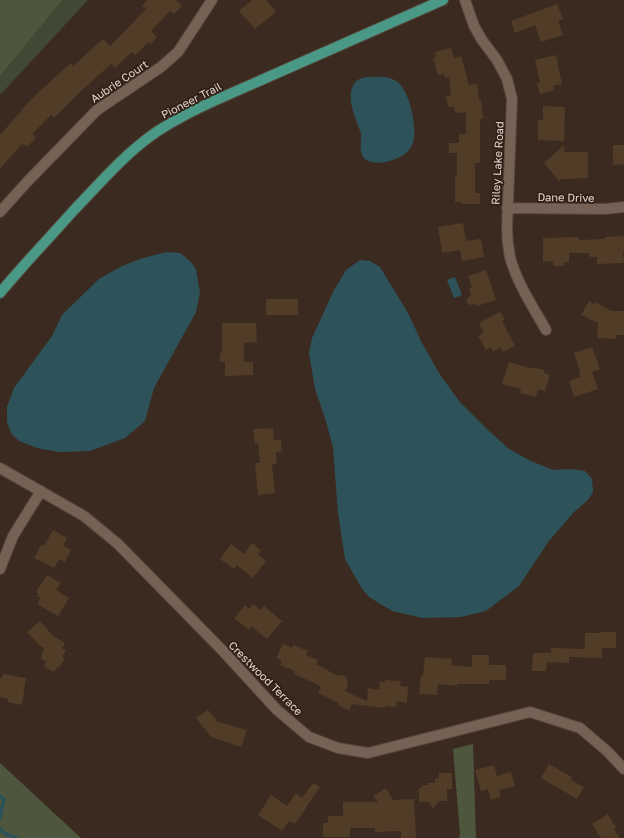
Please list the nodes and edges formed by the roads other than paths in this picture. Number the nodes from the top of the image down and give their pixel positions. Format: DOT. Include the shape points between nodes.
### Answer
graph roads {
  1 [pos="212,0"];
  2 [pos="443,0"];
  3 [pos="465,0"];
  4 [pos="624,207"];
  5 [pos="507,208"];
  6 [pos="0,212"];
  7 [pos="0,293"];
  8 [pos="546,330"];
  9 [pos="0,468"];
  10 [pos="41,491"];
  11 [pos="0,569"];
  12 [pos="624,769"];
  1 -- 6 [label="street, Aubrie Court" via="178,52 161,67 97,110"];
  2 -- 7 [label="main road, Pioneer Trail" via="183,115 152,135 99,183"];
  3 -- 5 [label="street, Riley Lake Road" via="474,26 507,79 512,99"];
  4 -- 5 [label="street, Dane Drive"];
  5 -- 8 [label="street, Riley Lake Road" via="510,257 515,272"];
  9 -- 10 [label="street, Crestwood Terrace"];
  10 -- 11 [label="street" via="13,536"];
  10 -- 12 [label="street, Crestwood Terrace" via="84,516 118,544 277,710 309,737 338,748 368,753 530,712 580,728 608,751"];
}
